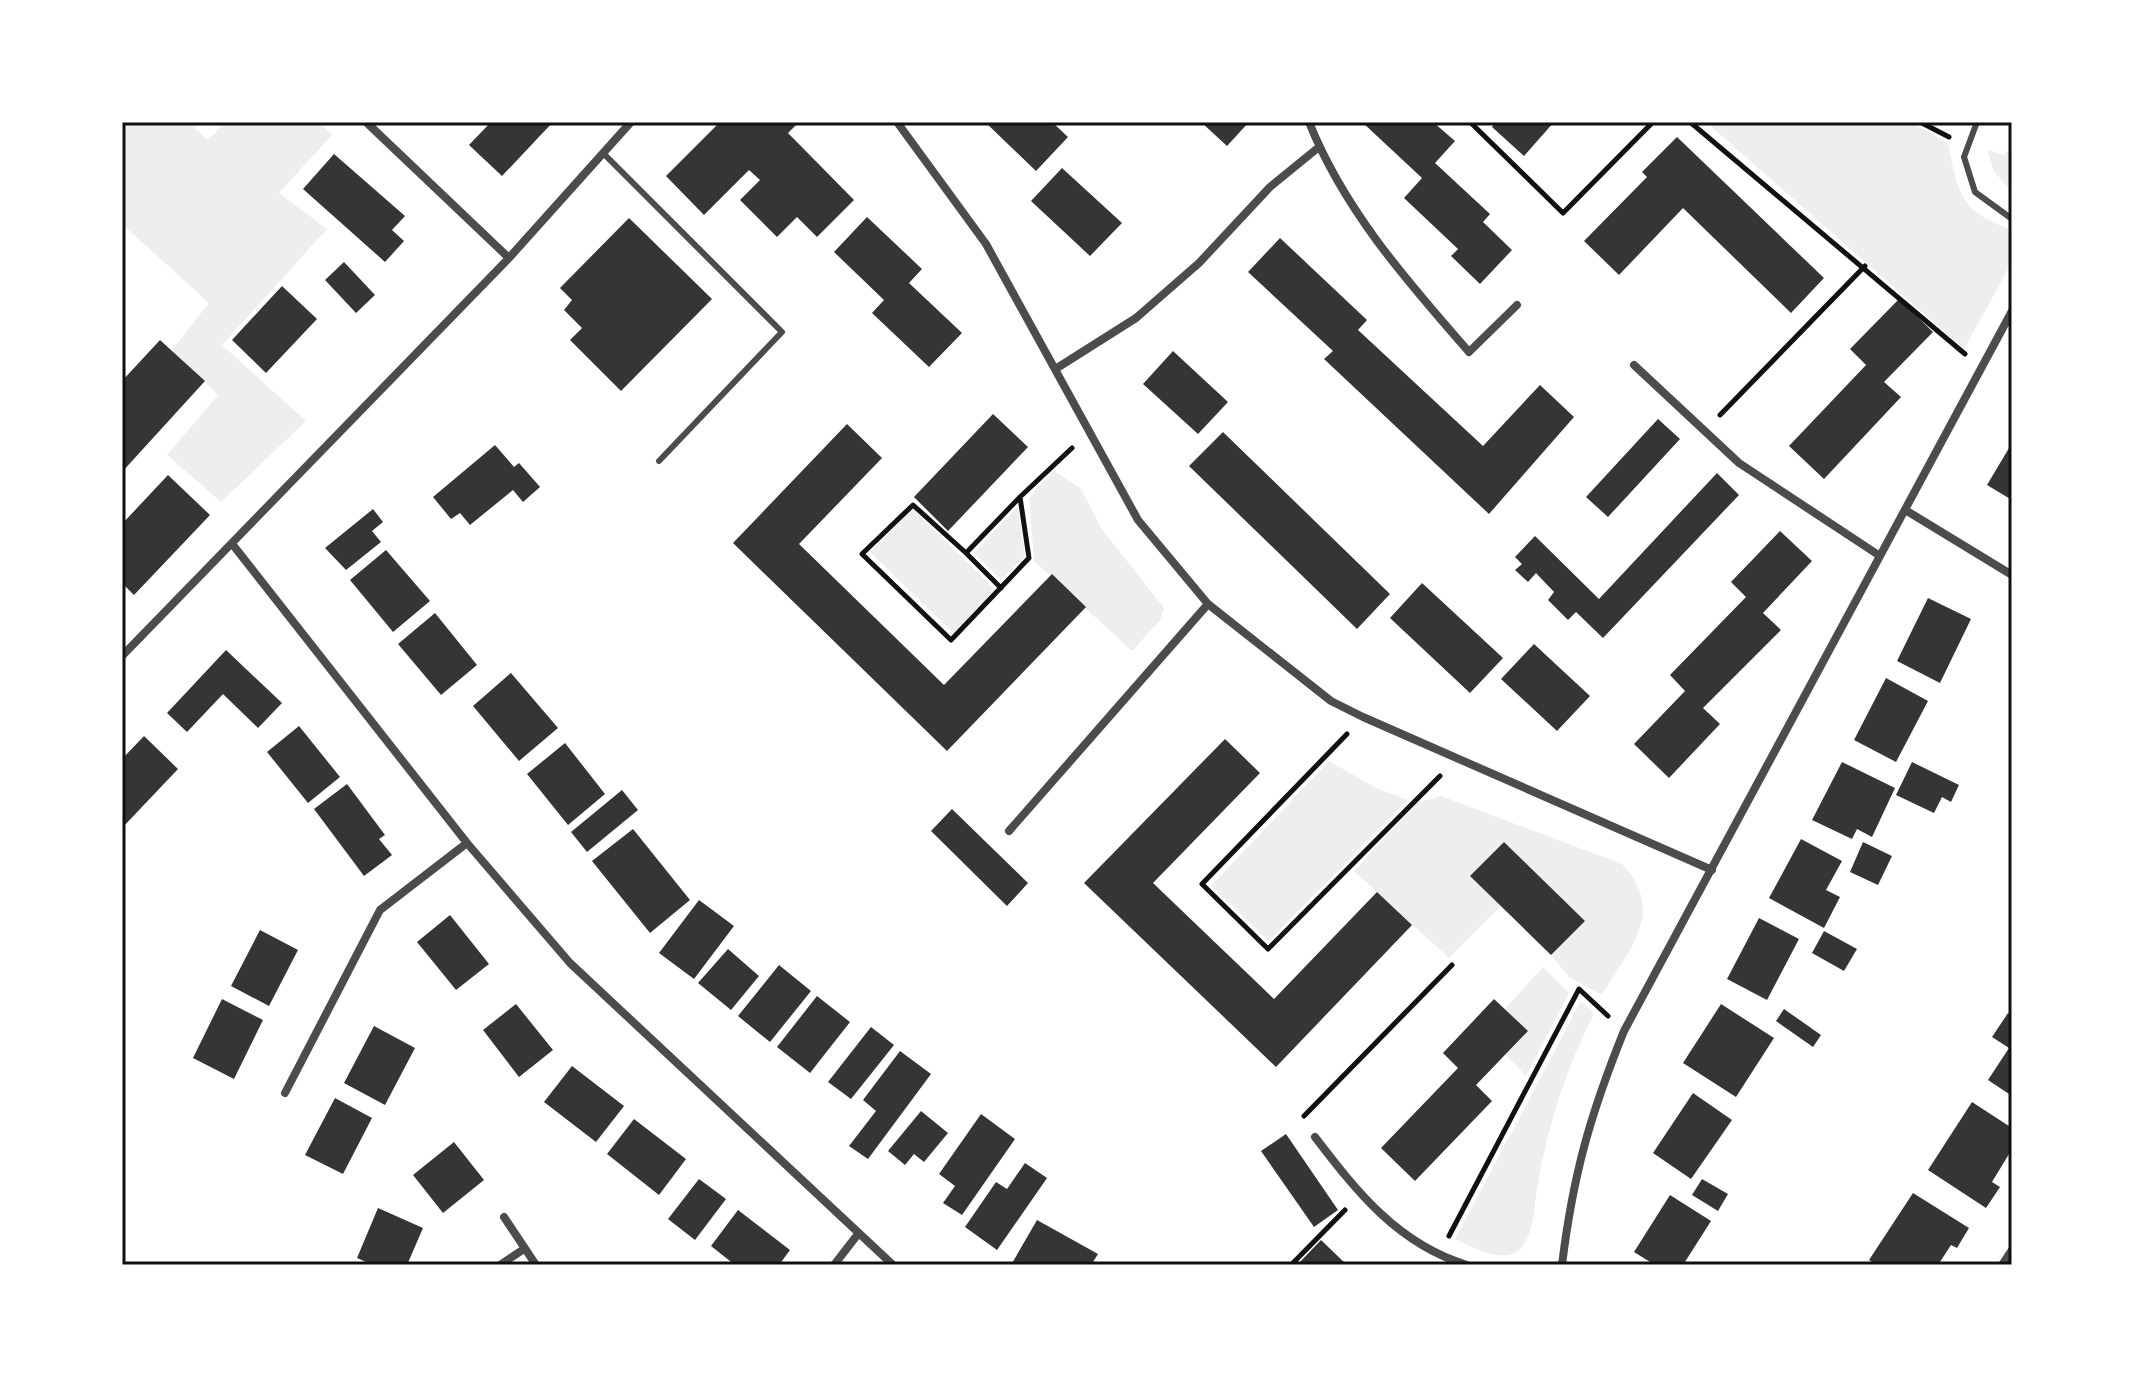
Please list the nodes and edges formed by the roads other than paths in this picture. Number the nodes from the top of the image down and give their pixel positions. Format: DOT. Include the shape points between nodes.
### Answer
graph roads {
  1 [pos="366,122"];
  2 [pos="631,122"];
  3 [pos="897,122"];
  4 [pos="1309,122"];
  5 [pos="1977,122"];
  6 [pos="1319,147"];
  7 [pos="604,154"];
  8 [pos="2012,219"];
  9 [pos="509,258"];
  10 [pos="1517,305"];
  11 [pos="2012,311"];
  12 [pos="1634,365"];
  13 [pos="1057,368"];
  14 [pos="659,461"];
  15 [pos="1907,511"];
  16 [pos="233,545"];
  17 [pos="1880,556"];
  18 [pos="2012,575"];
  19 [pos="1208,604"];
  20 [pos="122,656"];
  21 [pos="1009,831"];
  22 [pos="467,843"];
  23 [pos="1712,870"];
  24 [pos="285,1093"];
  25 [pos="1315,1137"];
  26 [pos="504,1217"];
  27 [pos="858,1234"];
  28 [pos="524,1249"];
  29 [pos="2012,1250"];
  30 [pos="500,1265"];
  31 [pos="536,1265"];
  32 [pos="834,1265"];
  33 [pos="893,1265"];
  34 [pos="1467,1265"];
  35 [pos="1562,1265"];
  36 [pos="2002,1265"];
  1 -- 9 [label="street"];
  2 -- 7 [label="street"];
  3 -- 13 [label="street" via="986,244"];
  4 -- 6 [label="street"];
  5 -- 8 [label="lane" via="1964,157 1975,192"];
  6 -- 10 [label="street" via="1385,256 1469,352"];
  6 -- 13 [label="street" via="1270,187 1199,263 1136,318"];
  7 -- 9 [label="street"];
  7 -- 14 [label="lane" via="782,332"];
  9 -- 16 [label="street"];
  11 -- 15 [label="street"];
  12 -- 17 [label="street" via="1739,463"];
  13 -- 19 [label="street" via="1138,520"];
  15 -- 17 [label="street"];
  15 -- 18 [label="street"];
  16 -- 20 [label="street"];
  16 -- 22 [label="street"];
  17 -- 23 [label="street"];
  19 -- 21 [label="street"];
  19 -- 23 [label="street" via="1331,701"];
  22 -- 24 [label="street" via="380,910"];
  22 -- 27 [label="street" via="570,963"];
  23 -- 35 [label="street" via="1624,1031 1594,1105 1571,1188"];
  25 -- 34 [label="street" via="1360,1196 1398,1230"];
  26 -- 28 [label="street"];
  27 -- 32 [label="street"];
  27 -- 33 [label="street"];
  28 -- 30 [label="street"];
  28 -- 31 [label="street"];
  29 -- 36 [label="street"];
}
